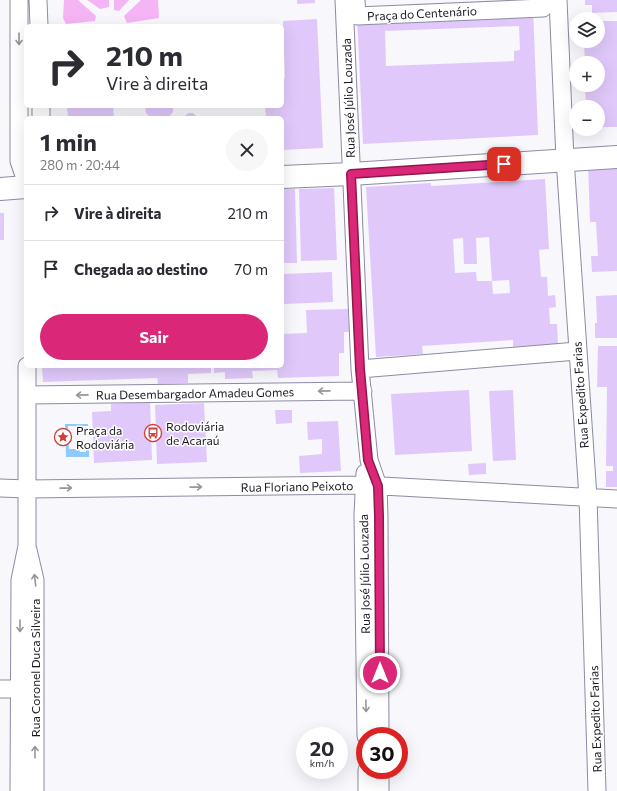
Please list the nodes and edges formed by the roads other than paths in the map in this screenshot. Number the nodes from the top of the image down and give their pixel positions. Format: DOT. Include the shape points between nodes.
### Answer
graph roads {
  1 [pos="18,0"];
  2 [pos="38,0"];
  3 [pos="344,0"];
  4 [pos="356,0"];
  5 [pos="542,0"];
  6 [pos="558,0"];
  7 [pos="39,24"];
  8 [pos="617,157"];
  9 [pos="565,160"];
  10 [pos="351,174"];
  11 [pos="24,175"];
  12 [pos="284,177"];
  13 [pos="24,187"];
  14 [pos="0,189"];
  15 [pos="577,351"];
  16 [pos="28,368"];
  17 [pos="360,369"];
  18 [pos="363,391"];
  19 [pos="27,395"];
  20 [pos="371,486"];
  21 [pos="0,488"];
  22 [pos="27,488"];
  23 [pos="588,497"];
  24 [pos="617,499"];
  25 [pos="0,689"];
  26 [pos="28,689"];
  27 [pos="366,727"];
  28 [pos="380,727"];
  29 [pos="367,779"];
  30 [pos="380,779"];
  31 [pos="20,791"];
  32 [pos="35,791"];
  33 [pos="367,791"];
  34 [pos="380,791"];
  35 [pos="597,791"];
  1 -- 11 [label="street, one-way" via="19,161"];
  2 -- 7 [label="street"];
  3 -- 10 [label="street, Rua José Júlio Louzada"];
  4 -- 5 [label="street, Praça do Centenário" via="357,16 543,8"];
  6 -- 9 [label="street, Rua Expedito Farias"];
  8 -- 9 [label="main road"];
  9 -- 10 [label="main road"];
  9 -- 15 [label="street, Rua Expedito Farias"];
  10 -- 12 [label="main road"];
  10 -- 17 [label="street, Rua José Júlio Louzada"];
  13 -- 14 [label="main road"];
  15 -- 17 [label="street"];
  15 -- 23 [label="street, Rua Expedito Farias"];
  16 -- 19 [label="street, Rua Coronel Duca Silveira"];
  17 -- 18 [label="street, Rua José Júlio Louzada"];
  18 -- 19 [label="street, Rua Desembargador Amadeu Gomes, one-way"];
  18 -- 20 [label="street, Rua José Júlio Louzada"];
  19 -- 22 [label="street, Rua Coronel Duca Silveira"];
  22 -- 20 [label="street, Rua Floriano Peixoto, one-way"];
  20 -- 23 [label="street, Rua Floriano Peixoto"];
  20 -- 27 [label="street, Rua José Júlio Louzada, one-way" via="363,515"];
  20 -- 28 [label="street, Rua José Júlio Louzada" via="379,524"];
  21 -- 22 [label="street, Rua Floriano Peixoto"];
  22 -- 26 [label="street, Rua Coronel Duca Silveira" via="27,546 20,580"];
  23 -- 24 [label="street, Rua Floriano Peixoto"];
  23 -- 35 [label="street, Rua Expedito Farias"];
  25 -- 26 [label="street"];
  26 -- 31 [label="street, Rua Coronel Duca Silveira"];
  32 -- 26 [label="street, Rua Coronel Duca Silveira, one-way"];
  29 -- 33 [label="street"];
  30 -- 34 [label="street"];
}
